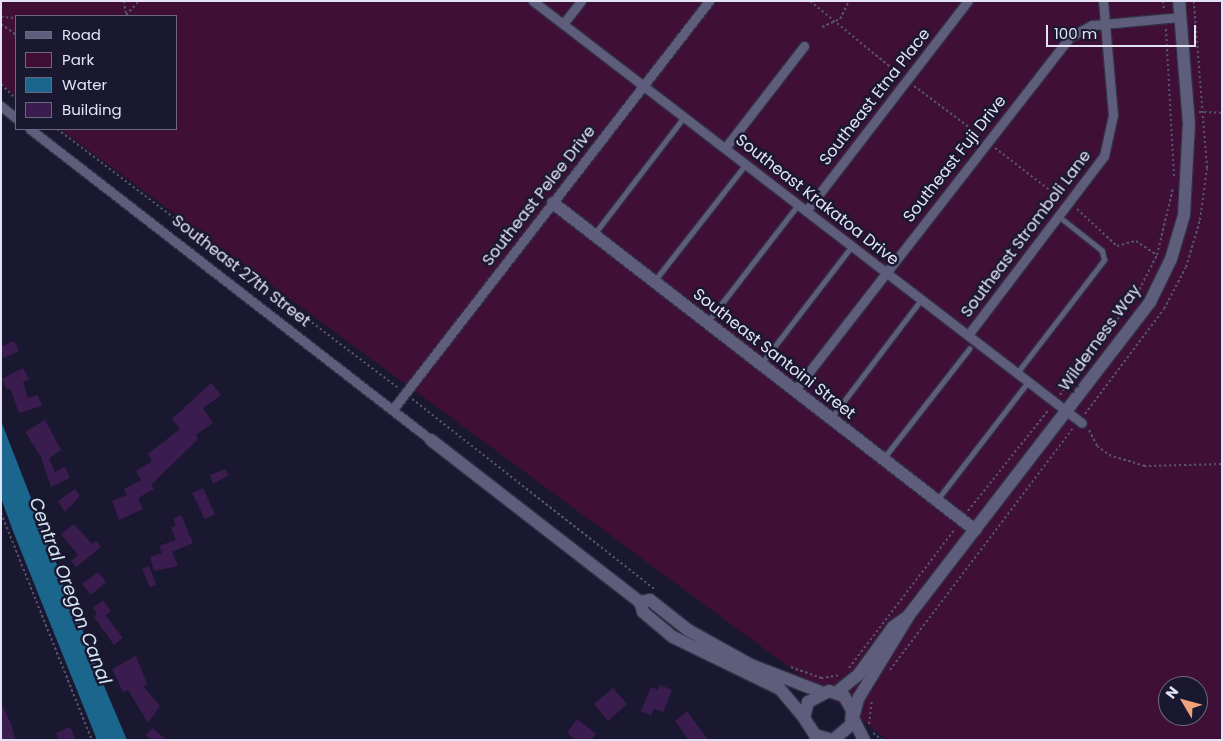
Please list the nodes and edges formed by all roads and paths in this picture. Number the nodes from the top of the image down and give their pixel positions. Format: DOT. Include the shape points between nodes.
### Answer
graph roads {
  1 [pos="124,1"];
  2 [pos="139,1"];
  3 [pos="533,1"];
  4 [pos="581,1"];
  5 [pos="709,1"];
  6 [pos="849,1"];
  7 [pos="968,1"];
  8 [pos="1103,1"];
  9 [pos="1163,1"];
  10 [pos="1179,1"];
  11 [pos="1194,1"];
  12 [pos="125,15"];
  13 [pos="126,15"];
  14 [pos="1195,16"];
  15 [pos="1,17"];
  16 [pos="1180,17"];
  17 [pos="15,18"];
  18 [pos="1165,18"];
  19 [pos="1105,23"];
  20 [pos="1,24"];
  21 [pos="563,24"];
  22 [pos="822,27"];
  23 [pos="15,34"];
  24 [pos="804,46"];
  25 [pos="1,84"];
  26 [pos="644,86"];
  27 [pos="15,97"];
  28 [pos="1,106"];
  29 [pos="1188,111"];
  30 [pos="1222,113"];
  31 [pos="15,117"];
  32 [pos="684,117"];
  33 [pos="31,130"];
  34 [pos="58,130"];
  35 [pos="725,148"];
  36 [pos="746,164"];
  37 [pos="552,203"];
  38 [pos="798,205"];
  39 [pos="806,211"];
  40 [pos="1058,218"];
  41 [pos="593,235"];
  42 [pos="852,246"];
  43 [pos="886,272"];
  44 [pos="654,282"];
  45 [pos="921,300"];
  46 [pos="707,323"];
  47 [pos="968,336"];
  48 [pos="969,350"];
  49 [pos="761,364"];
  50 [pos="1017,373"];
  51 [pos="1028,382"];
  52 [pos="795,390"];
  53 [pos="405,394"];
  54 [pos="1054,402"];
  55 [pos="393,409"];
  56 [pos="1066,411"];
  57 [pos="831,418"];
  58 [pos="1082,423"];
  59 [pos="431,440"];
  60 [pos="883,459"];
  61 [pos="1222,464"];
  62 [pos="937,500"];
  63 [pos="1,514"];
  64 [pos="962,520"];
  65 [pos="975,530"];
  66 [pos="664,597"];
  67 [pos="640,602"];
  68 [pos="909,615"];
  69 [pos="782,664"];
  70 [pos="821,692"];
  71 [pos="836,692"];
  72 [pos="804,718"];
  73 [pos="853,718"];
  74 [pos="813,738"];
  75 [pos="92,740"];
  76 [pos="833,740"];
  77 [pos="864,740"];
  1 -- 12 [label="path"];
  2 -- 13 [label="path"];
  3 -- 21 [label="street, Southeast Krakatoa Drive"];
  4 -- 21 [label="street"];
  5 -- 26 [label="street, Southeast Pelee Drive"];
  6 -- 22 [label="path" via="840,19"];
  7 -- 39 [label="street, Southeast Etna Place"];
  8 -- 19 [label="street, Southeast Stromboli Lane"];
  9 -- 18 [label="path"];
  10 -- 16 [label="street, Wilderness Way"];
  11 -- 14 [label="path"];
  15 -- 17 [label="path"];
  16 -- 18 [label="street, Southeast Fuji Drive"];
  16 -- 29 [label="street, Wilderness Way"];
  18 -- 19 [label="street, Southeast Fuji Drive"];
  18 -- 54 [label="path" via="1174,186 1157,255 1137,294"];
  19 -- 40 [label="street, Southeast Stromboli Lane" via="1112,115 1110,142 1096,169"];
  19 -- 43 [label="street, Southeast Fuji Drive" via="1080,29 1062,45"];
  20 -- 23 [label="path"];
  21 -- 26 [label="street, Southeast Krakatoa Drive"];
  24 -- 35 [label="street"];
  25 -- 27 [label="path"];
  26 -- 32 [label="street, Southeast Krakatoa Drive"];
  26 -- 37 [label="street, Southeast Pelee Drive"];
  28 -- 31 [label="street"];
  29 -- 30 [label="path"];
  29 -- 56 [label="street, Wilderness Way" via="1184,215 1171,260 1150,302"];
  32 -- 35 [label="street, Southeast Krakatoa Drive"];
  32 -- 41 [label="lane"];
  33 -- 55 [label="street, Southeast 27th Street"];
  34 -- 53 [label="path"];
  35 -- 36 [label="street, Southeast Krakatoa Drive"];
  36 -- 38 [label="street, Southeast Krakatoa Drive"];
  36 -- 44 [label="lane"];
  37 -- 41 [label="street, Southeast Santoini Street"];
  37 -- 53 [label="street, Southeast Pelee Drive"];
  38 -- 39 [label="street, Southeast Krakatoa Drive"];
  38 -- 46 [label="lane"];
  39 -- 42 [label="street, Southeast Krakatoa Drive"];
  40 -- 47 [label="street, Southeast Stromboli Lane"];
  40 -- 50 [label="lane" via="1102,251 1104,260"];
  41 -- 44 [label="street, Southeast Santoini Street"];
  42 -- 43 [label="street, Southeast Krakatoa Drive"];
  42 -- 49 [label="lane"];
  43 -- 45 [label="street, Southeast Krakatoa Drive"];
  43 -- 52 [label="street, Southeast Fuji Drive"];
  44 -- 46 [label="street, Southeast Santoini Street"];
  45 -- 47 [label="street, Southeast Krakatoa Drive"];
  45 -- 57 [label="lane"];
  46 -- 49 [label="street, Southeast Santoini Street"];
  47 -- 50 [label="street, Southeast Krakatoa Drive"];
  48 -- 60 [label="lane"];
  49 -- 52 [label="street, Southeast Santoini Street"];
  50 -- 51 [label="street, Southeast Krakatoa Drive"];
  51 -- 54 [label="street, Southeast Krakatoa Drive"];
  51 -- 62 [label="lane"];
  52 -- 57 [label="street, Southeast Santoini Street"];
  53 -- 55 [label="street, Southeast Pelee Drive"];
  53 -- 66 [label="path"];
  54 -- 56 [label="street, Southeast Krakatoa Drive"];
  54 -- 64 [label="path"];
  55 -- 59 [label="street, Southeast 27th Street"];
  56 -- 58 [label="street, Southeast Krakatoa Drive"];
  56 -- 65 [label="street, Wilderness Way"];
  57 -- 60 [label="street, Southeast Santoini Street"];
  58 -- 61 [label="path" via="1109,455 1144,466"];
  59 -- 67 [label="street"];
  60 -- 62 [label="street, Southeast Santoini Street"];
  62 -- 64 [label="street, Southeast Santoini Street"];
  63 -- 75 [label="path"];
  64 -- 65 [label="street, Southeast Santoini Street"];
  64 -- 69 [label="path" via="847,670 834,678 822,678"];
  65 -- 68 [label="street, Wilderness Way"];
  67 -- 70 [label="street" via="650,600 688,630 751,665"];
  67 -- 72 [label="street" via="643,612 673,637 780,689"];
  68 -- 71 [label="street, Wilderness Way" via="893,626 859,674"];
  68 -- 73 [label="street, Wilderness Way" via="865,687"];
  70 -- 71 [label="street"];
  70 -- 72 [label="street" via="808,702"];
  71 -- 73 [label="street" via="849,702"];
  72 -- 74 [label="street"];
  73 -- 76 [label="street" via="846,732"];
  73 -- 77 [label="street"];
  74 -- 76 [label="street"];
}
